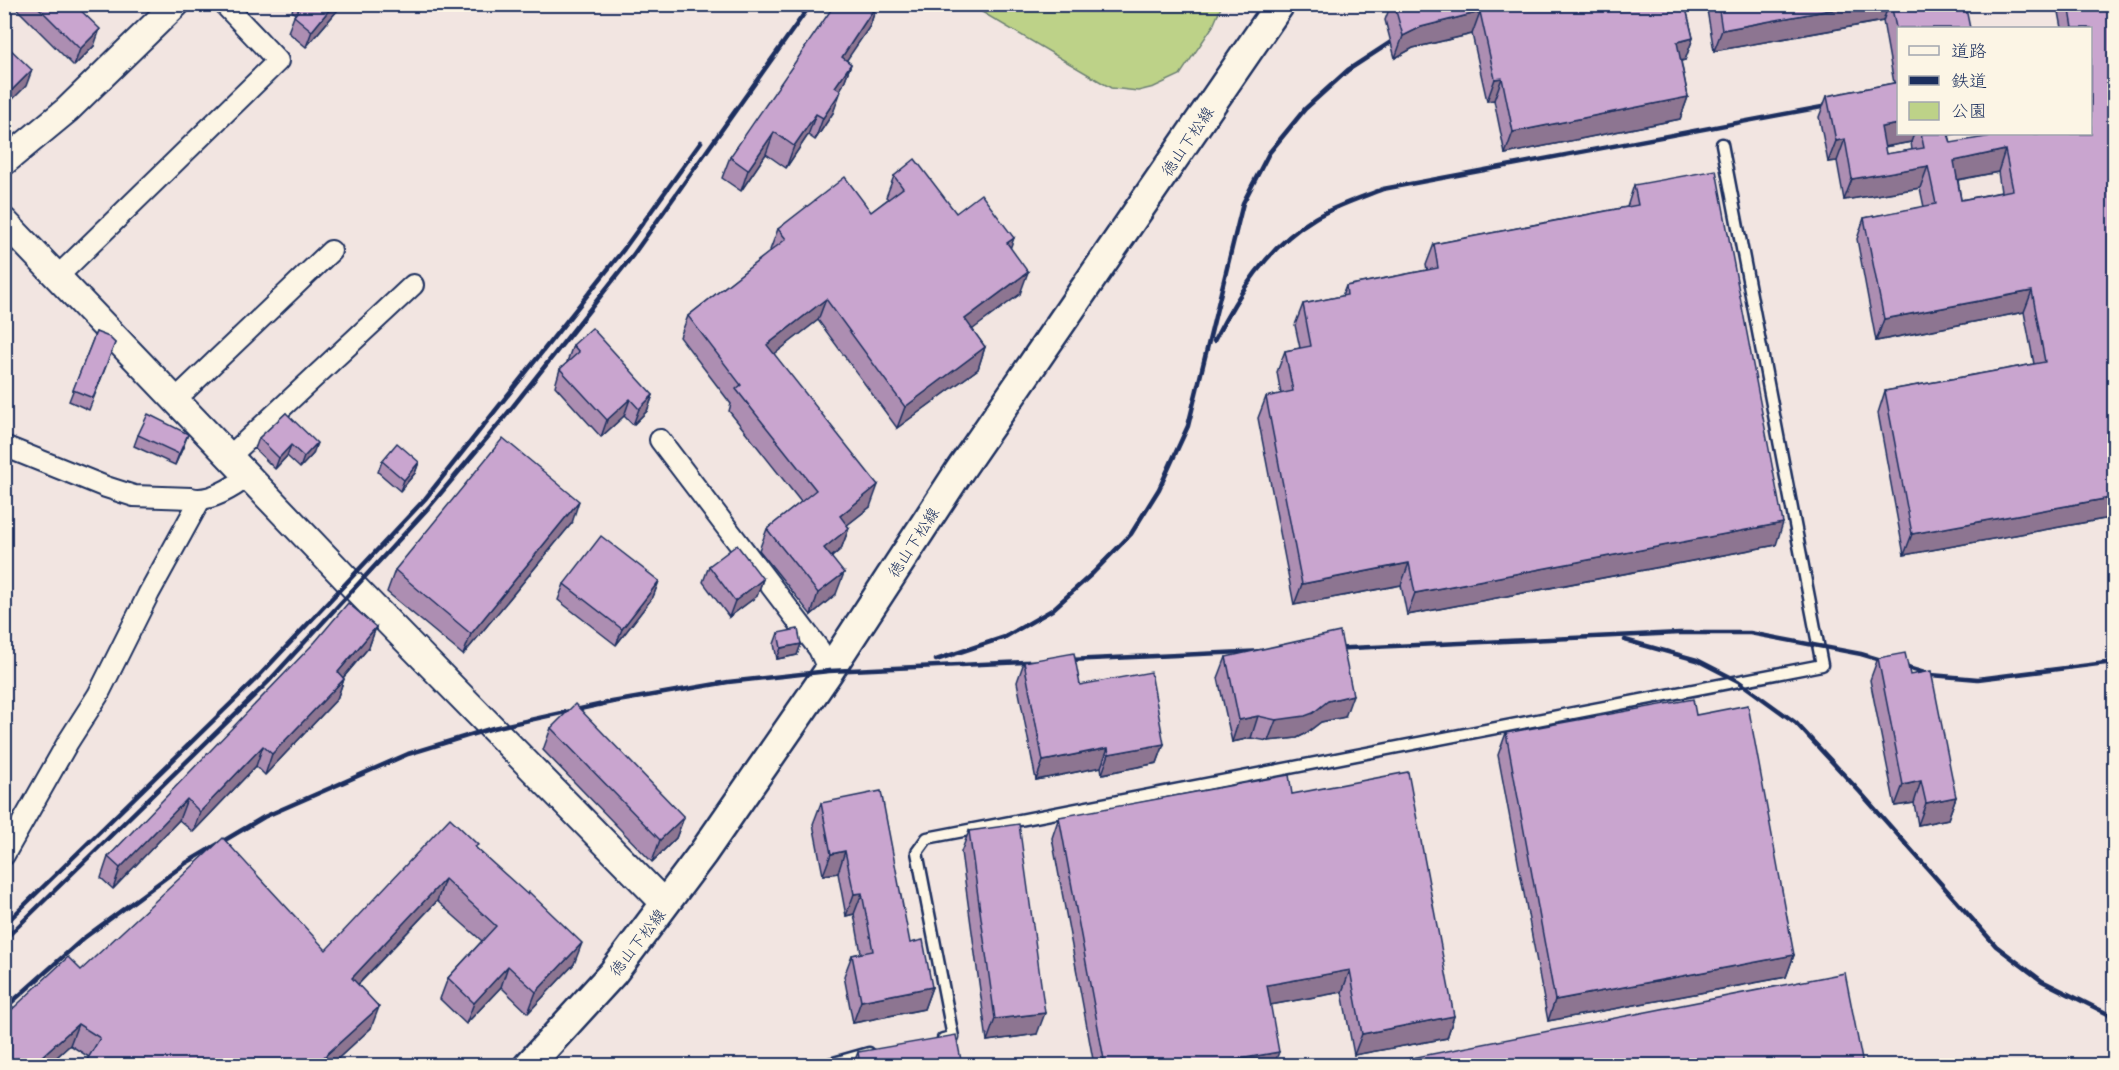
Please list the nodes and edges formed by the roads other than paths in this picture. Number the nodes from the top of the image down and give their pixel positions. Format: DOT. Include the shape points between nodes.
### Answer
graph roads {
  1 [pos="176,4"];
  2 [pos="224,4"];
  3 [pos="1280,4"];
  4 [pos="1722,144"];
  5 [pos="4,162"];
  6 [pos="4,221"];
  7 [pos="331,251"];
  8 [pos="57,277"];
  9 [pos="413,285"];
  10 [pos="175,400"];
  11 [pos="660,440"];
  12 [pos="4,446"];
  13 [pos="229,457"];
  14 [pos="248,476"];
  15 [pos="200,500"];
  16 [pos="830,670"];
  17 [pos="4,855"];
  18 [pos="665,904"];
  19 [pos="930,1041"];
  20 [pos="885,1050"];
  21 [pos="528,1065"];
  22 [pos="823,1065"];
  1 -- 5 [label="street" via="67,110"];
  2 -- 8 [label="street" via="278,61"];
  3 -- 16 [label="main road, 徳山下松線" via="960,470"];
  4 -- 19 [label="lane" via="1822,665 927,838 917,852 953,1037"];
  6 -- 8 [label="street"];
  7 -- 10 [label="street"];
  8 -- 10 [label="street"];
  9 -- 13 [label="street"];
  10 -- 13 [label="street"];
  11 -- 16 [label="street" via="819,649"];
  12 -- 15 [label="street" via="134,496"];
  13 -- 14 [label="street"];
  14 -- 15 [label="street" via="237,485"];
  14 -- 18 [label="street"];
  15 -- 17 [label="street" via="98,695"];
  16 -- 18 [label="main road, 徳山下松線"];
  18 -- 21 [label="main road, 徳山下松線" via="613,974"];
  20 -- 22 [label="lane"];
}
